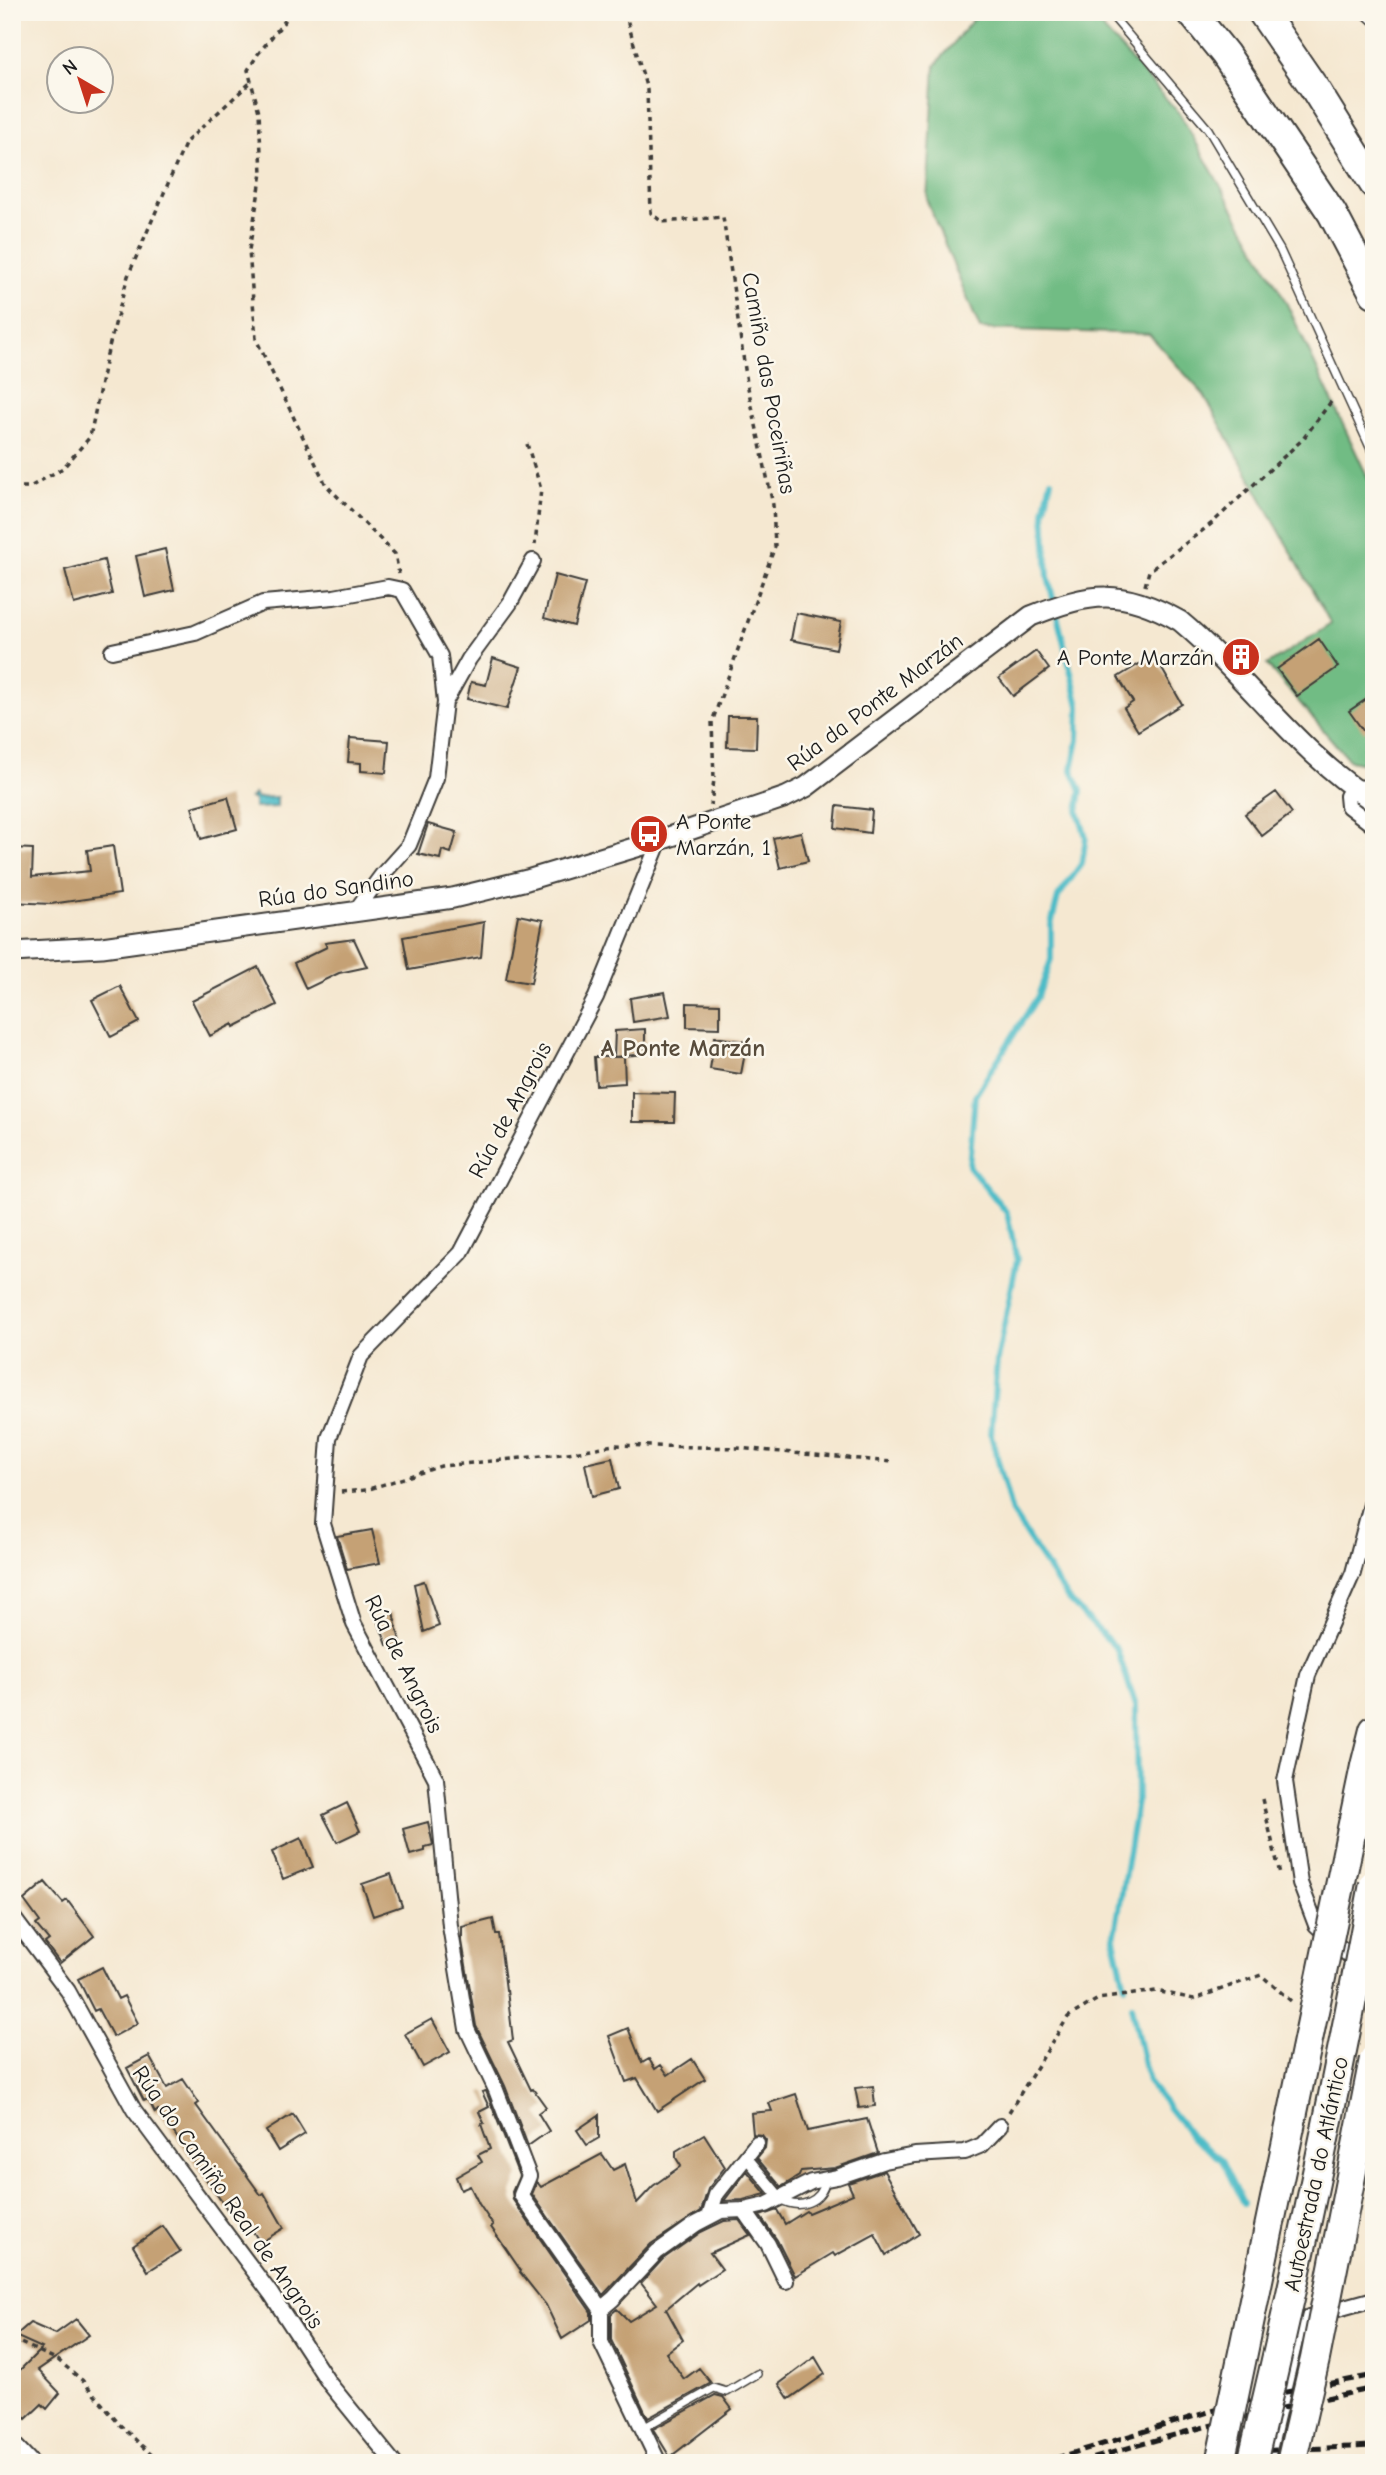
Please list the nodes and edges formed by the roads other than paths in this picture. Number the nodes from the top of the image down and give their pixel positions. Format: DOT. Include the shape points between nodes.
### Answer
graph roads {
  1 [pos="1109,12"];
  2 [pos="1191,12"];
  3 [pos="1262,12"];
  4 [pos="1363,12"];
  5 [pos="1374,22"];
  6 [pos="1374,184"];
  7 [pos="1374,293"];
  8 [pos="1374,456"];
  9 [pos="533,561"];
  10 [pos="112,651"];
  11 [pos="445,702"];
  12 [pos="1374,787"];
  13 [pos="1352,788"];
  14 [pos="1374,802"];
  15 [pos="1374,826"];
  16 [pos="660,840"];
  17 [pos="356,910"];
  18 [pos="12,952"];
  19 [pos="1374,1493"];
  20 [pos="1374,1730"];
  21 [pos="1374,1884"];
  22 [pos="12,1916"];
  23 [pos="1374,1976"];
  24 [pos="1374,2059"];
  25 [pos="1000,2126"];
  26 [pos="757,2143"];
  27 [pos="746,2157"];
  28 [pos="780,2198"];
  29 [pos="744,2210"];
  30 [pos="709,2217"];
  31 [pos="786,2281"];
  32 [pos="1374,2299"];
  33 [pos="601,2309"];
  34 [pos="757,2374"];
  35 [pos="642,2428"];
  36 [pos="12,2442"];
  37 [pos="32,2463"];
  38 [pos="394,2463"];
  39 [pos="659,2463"];
  40 [pos="1220,2463"];
  41 [pos="1252,2463"];
  42 [pos="1266,2463"];
  43 [pos="1291,2463"];
  1 -- 8 [label="lane" via="1208,129 1280,250"];
  2 -- 7 [label="highway" via="1225,54 1332,213"];
  3 -- 6 [label="highway"];
  4 -- 5 [label="lane"];
  9 -- 11 [label="street"];
  10 -- 11 [label="street" via="195,634 263,603 388,587 402,590 440,656"];
  11 -- 17 [label="street" via="436,778 410,845"];
  12 -- 13 [label="street"];
  13 -- 14 [label="street"];
  13 -- 15 [label="street" via="1348,806"];
  13 -- 16 [label="street, Rúa da Ponte Marzán" via="1297,741 1190,630 1161,610 1110,596 1085,598 1031,616 820,778 786,797"];
  16 -- 17 [label="street, Rúa do Sandino" via="453,898"];
  16 -- 33 [label="street, Rúa de Angrois" via="596,997 461,1253 361,1356 329,1438 323,1524 354,1624 436,1779 450,1926 467,2029 529,2176 521,2195"];
  17 -- 18 [label="street, Rúa do Sandino" via="102,947"];
  19 -- 23 [label="street" via="1353,1573 1308,1675 1285,1781 1300,1883 1316,1925"];
  20 -- 40 [label="highway, bridge"];
  21 -- 41 [label="highway, Autoestrada do Atlántico, bridge" via="1342,2053"];
  22 -- 38 [label="street, Rúa do Camiño Real de Angrois" via="68,1991 134,2110 271,2294 328,2383"];
  24 -- 43 [label="highway, Autoestrada do Atlántico, bridge"];
  25 -- 28 [label="street" via="982,2146 965,2152 894,2159 811,2182"];
  26 -- 27 [label="street"];
  27 -- 28 [label="street"];
  27 -- 30 [label="street" via="716,2195"];
  28 -- 29 [label="street"];
  29 -- 30 [label="street" via="721,2211"];
  29 -- 31 [label="street"];
  30 -- 33 [label="street" via="657,2252"];
  32 -- 42 [label="street" via="1309,2317 1295,2341"];
  33 -- 35 [label="street" via="600,2342"];
  34 -- 35 [label="lane" via="727,2392 714,2388"];
  35 -- 39 [label="street"];
  36 -- 37 [label="street"];
}
